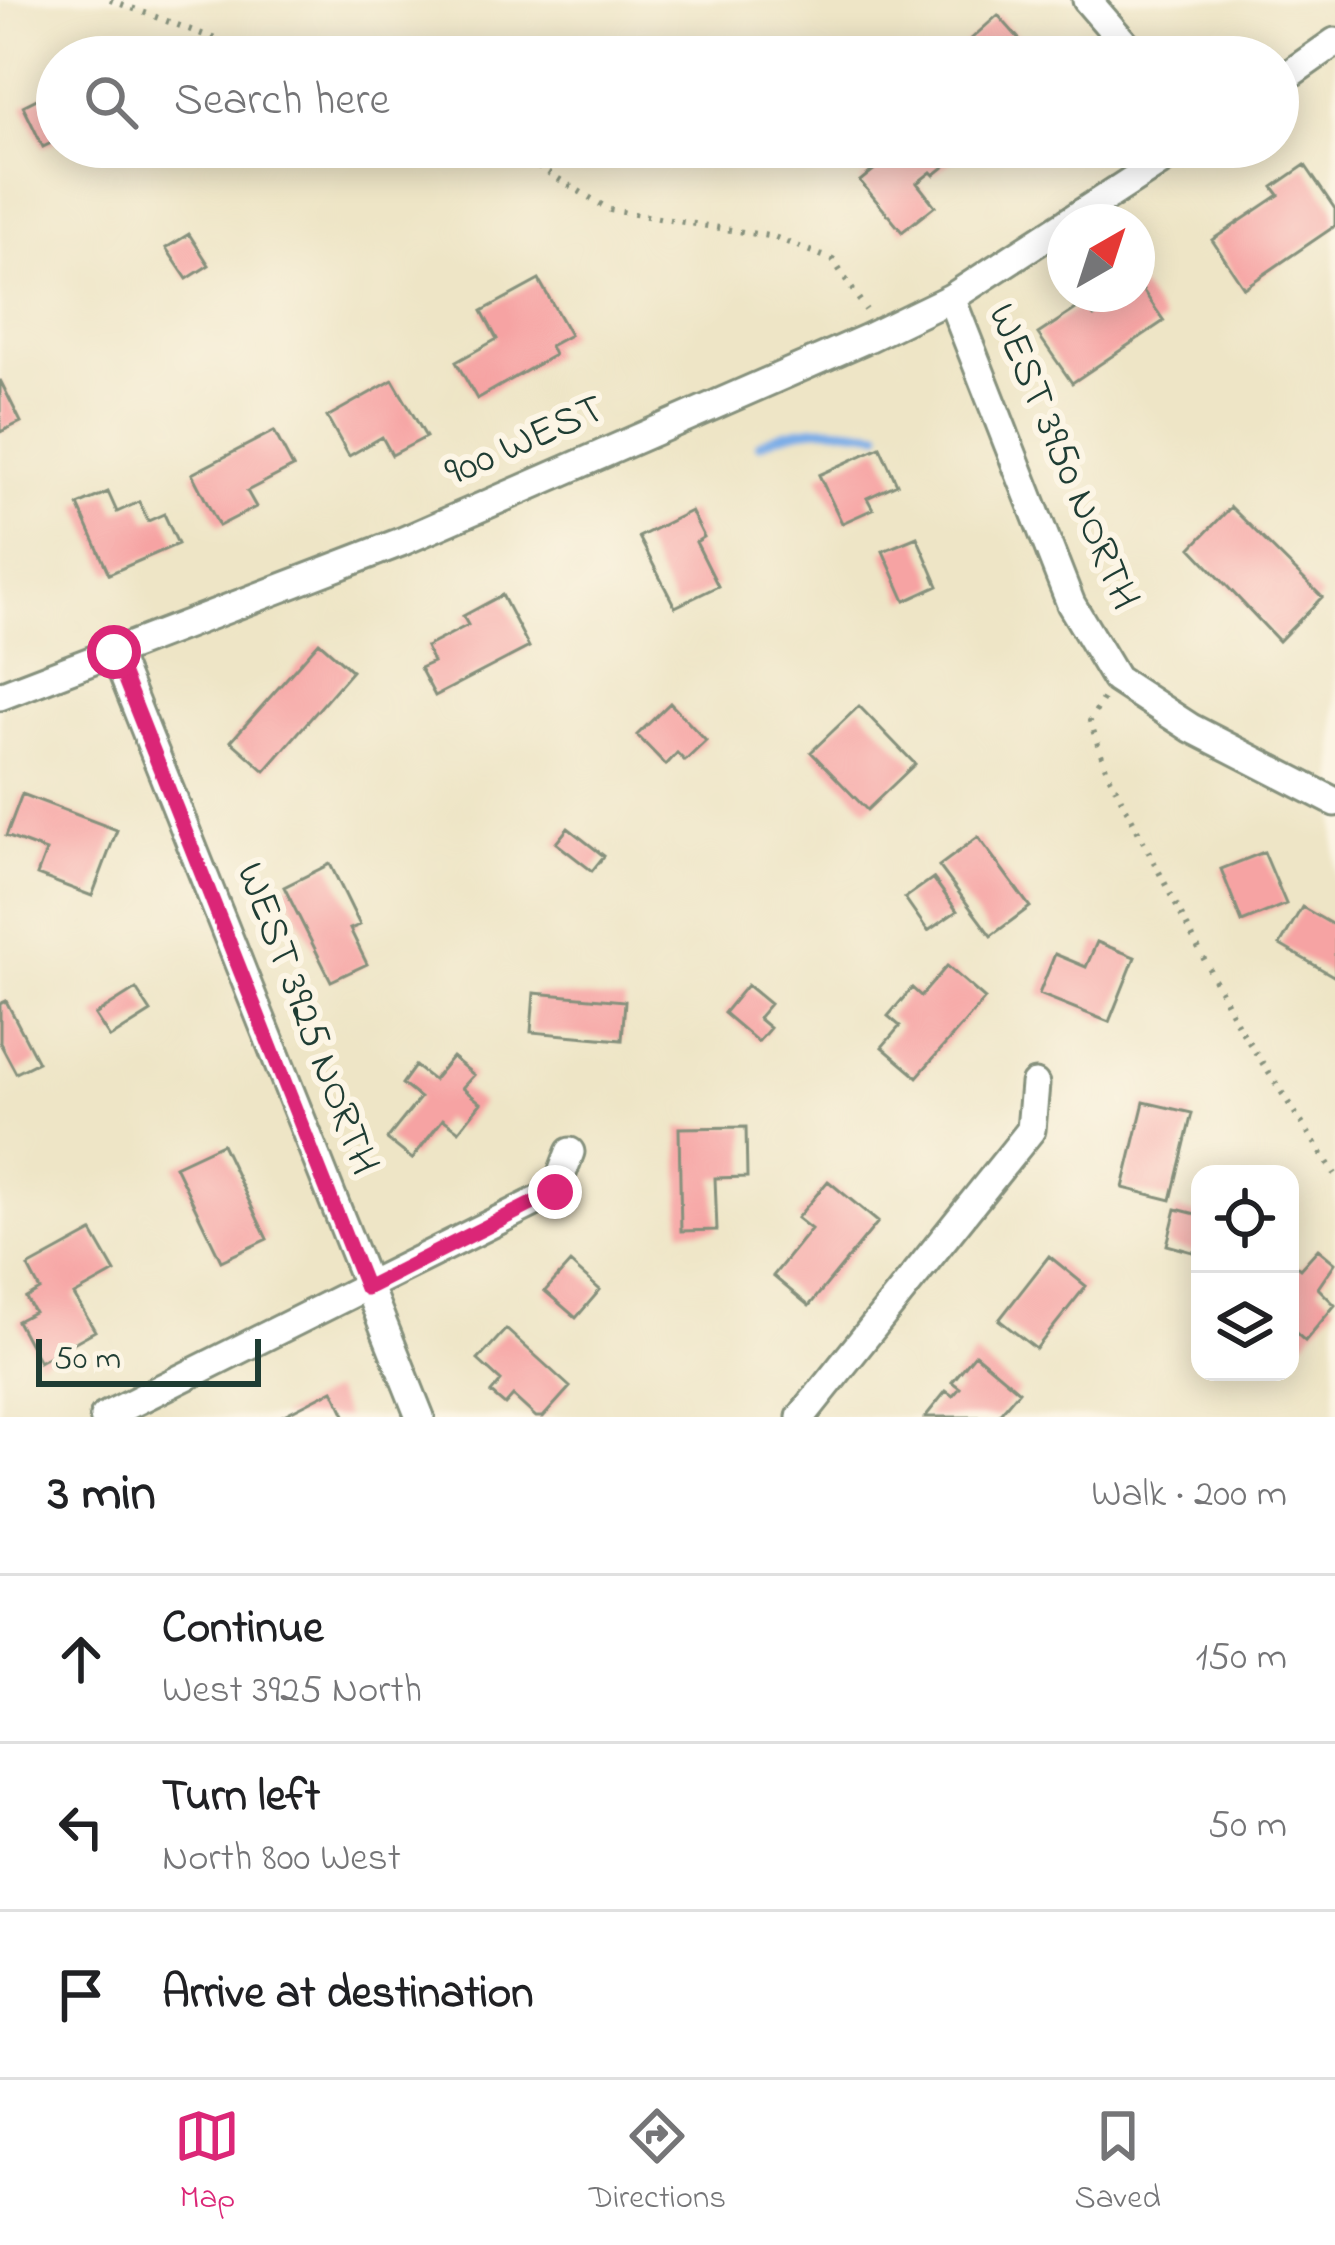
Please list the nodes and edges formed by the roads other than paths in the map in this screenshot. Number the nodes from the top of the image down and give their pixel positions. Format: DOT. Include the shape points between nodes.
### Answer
graph roads {
  1 [pos="1087,0"];
  2 [pos="1118,36"];
  3 [pos="1335,42"];
  4 [pos="1299,67"];
  5 [pos="1151,168"];
  6 [pos="1095,204"];
  7 [pos="1047,235"];
  8 [pos="951,298"];
  9 [pos="114,652"];
  10 [pos="0,696"];
  11 [pos="1335,802"];
  12 [pos="1035,1084"];
  13 [pos="571,1152"];
  14 [pos="366,1288"];
  15 [pos="104,1417"];
  16 [pos="420,1417"];
  17 [pos="801,1417"];
  1 -- 2 [label="street"];
  3 -- 4 [label="street"];
  5 -- 6 [label="street, 900 WEST"];
  7 -- 8 [label="street, 900 WEST"];
  8 -- 9 [label="street, 900 WEST" via="401,542"];
  8 -- 11 [label="street, WEST 3950 NORTH" via="1071,604 1115,679"];
  9 -- 10 [label="street, 900 WEST"];
  9 -- 14 [label="street, WEST 3925 NORTH"];
  12 -- 17 [label="street" via="1031,1130"];
  13 -- 14 [label="street" via="555,1192"];
  14 -- 15 [label="street"];
  14 -- 16 [label="street, WEST 3925 NORTH"];
}
